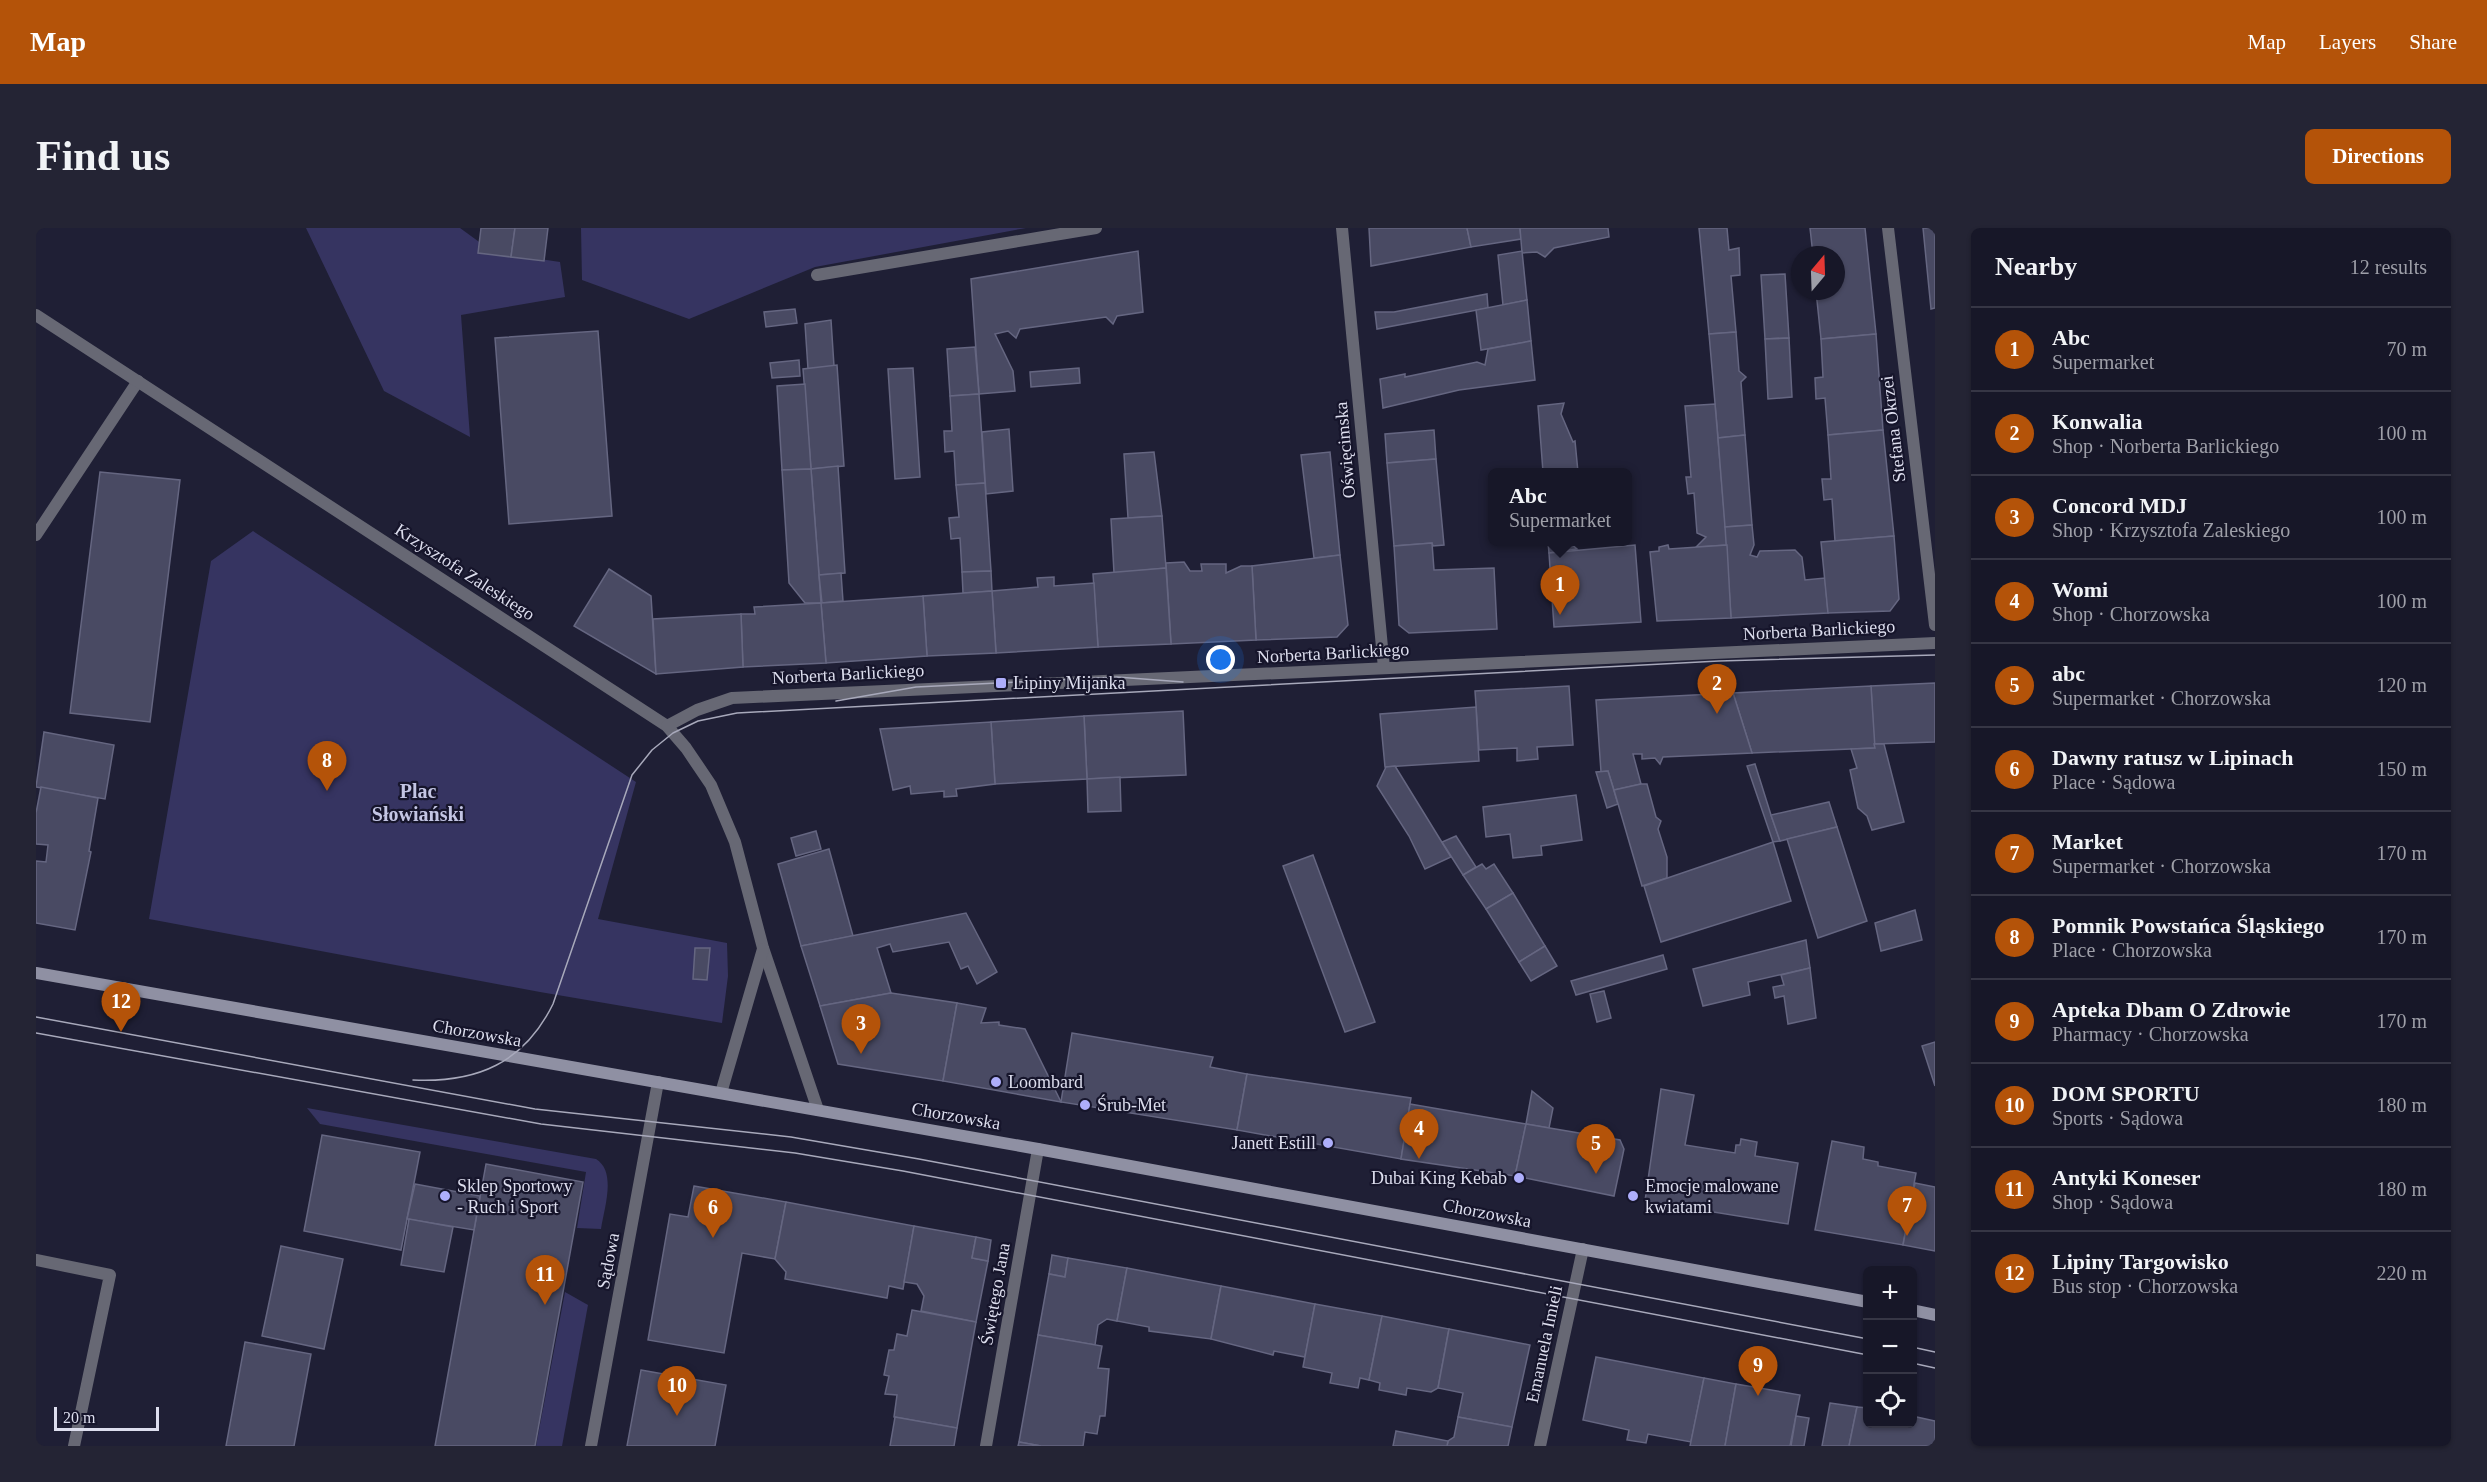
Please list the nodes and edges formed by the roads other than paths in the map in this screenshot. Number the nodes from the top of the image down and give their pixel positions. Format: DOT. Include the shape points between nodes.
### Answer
graph roads {
  1 [pos="1096,228"];
  2 [pos="1342,228"];
  3 [pos="1888,228"];
  4 [pos="817,275"];
  5 [pos="36,315"];
  6 [pos="138,381"];
  7 [pos="36,534"];
  8 [pos="1935,625"];
  9 [pos="1935,643"];
  10 [pos="1384,668"];
  11 [pos="668,726"];
  12 [pos="763,948"];
  13 [pos="36,973"];
  14 [pos="658,1082"];
  15 [pos="721,1094"];
  16 [pos="818,1110"];
  17 [pos="1038,1149"];
  18 [pos="1583,1250"];
  19 [pos="36,1260"];
  20 [pos="1863,1301"];
  21 [pos="1917,1311"];
  22 [pos="1935,1315"];
  23 [pos="74,1446"];
  24 [pos="591,1446"];
  25 [pos="986,1446"];
  26 [pos="1540,1446"];
  1 -- 4 [label="street"];
  2 -- 10 [label="street, Oświęcimska"];
  3 -- 8 [label="street, Stefana Okrzei"];
  5 -- 6 [label="street, Krzysztofa Zaleskiego"];
  6 -- 7 [label="street"];
  6 -- 11 [label="street, Krzysztofa Zaleskiego"];
  9 -- 10 [label="street, Norberta Barlickiego"];
  10 -- 11 [label="street, Norberta Barlickiego" via="732,698 697,710"];
  11 -- 12 [label="street, Krzysztofa Zaleskiego" via="711,785 735,842"];
  12 -- 15 [label="street"];
  12 -- 16 [label="street, Krzysztofa Zaleskiego"];
  13 -- 14 [label="street, Chorzowska"];
  14 -- 15 [label="street, Chorzowska"];
  14 -- 24 [label="street, Sądowa"];
  15 -- 16 [label="street, Chorzowska"];
  16 -- 17 [label="street, Chorzowska"];
  17 -- 18 [label="street, Chorzowska"];
  17 -- 25 [label="street, Świętego Jana"];
  18 -- 20 [label="street, Chorzowska"];
  18 -- 26 [label="street, Emanuela Imieli"];
  19 -- 23 [label="street" via="110,1275"];
  21 -- 22 [label="street"];
}
